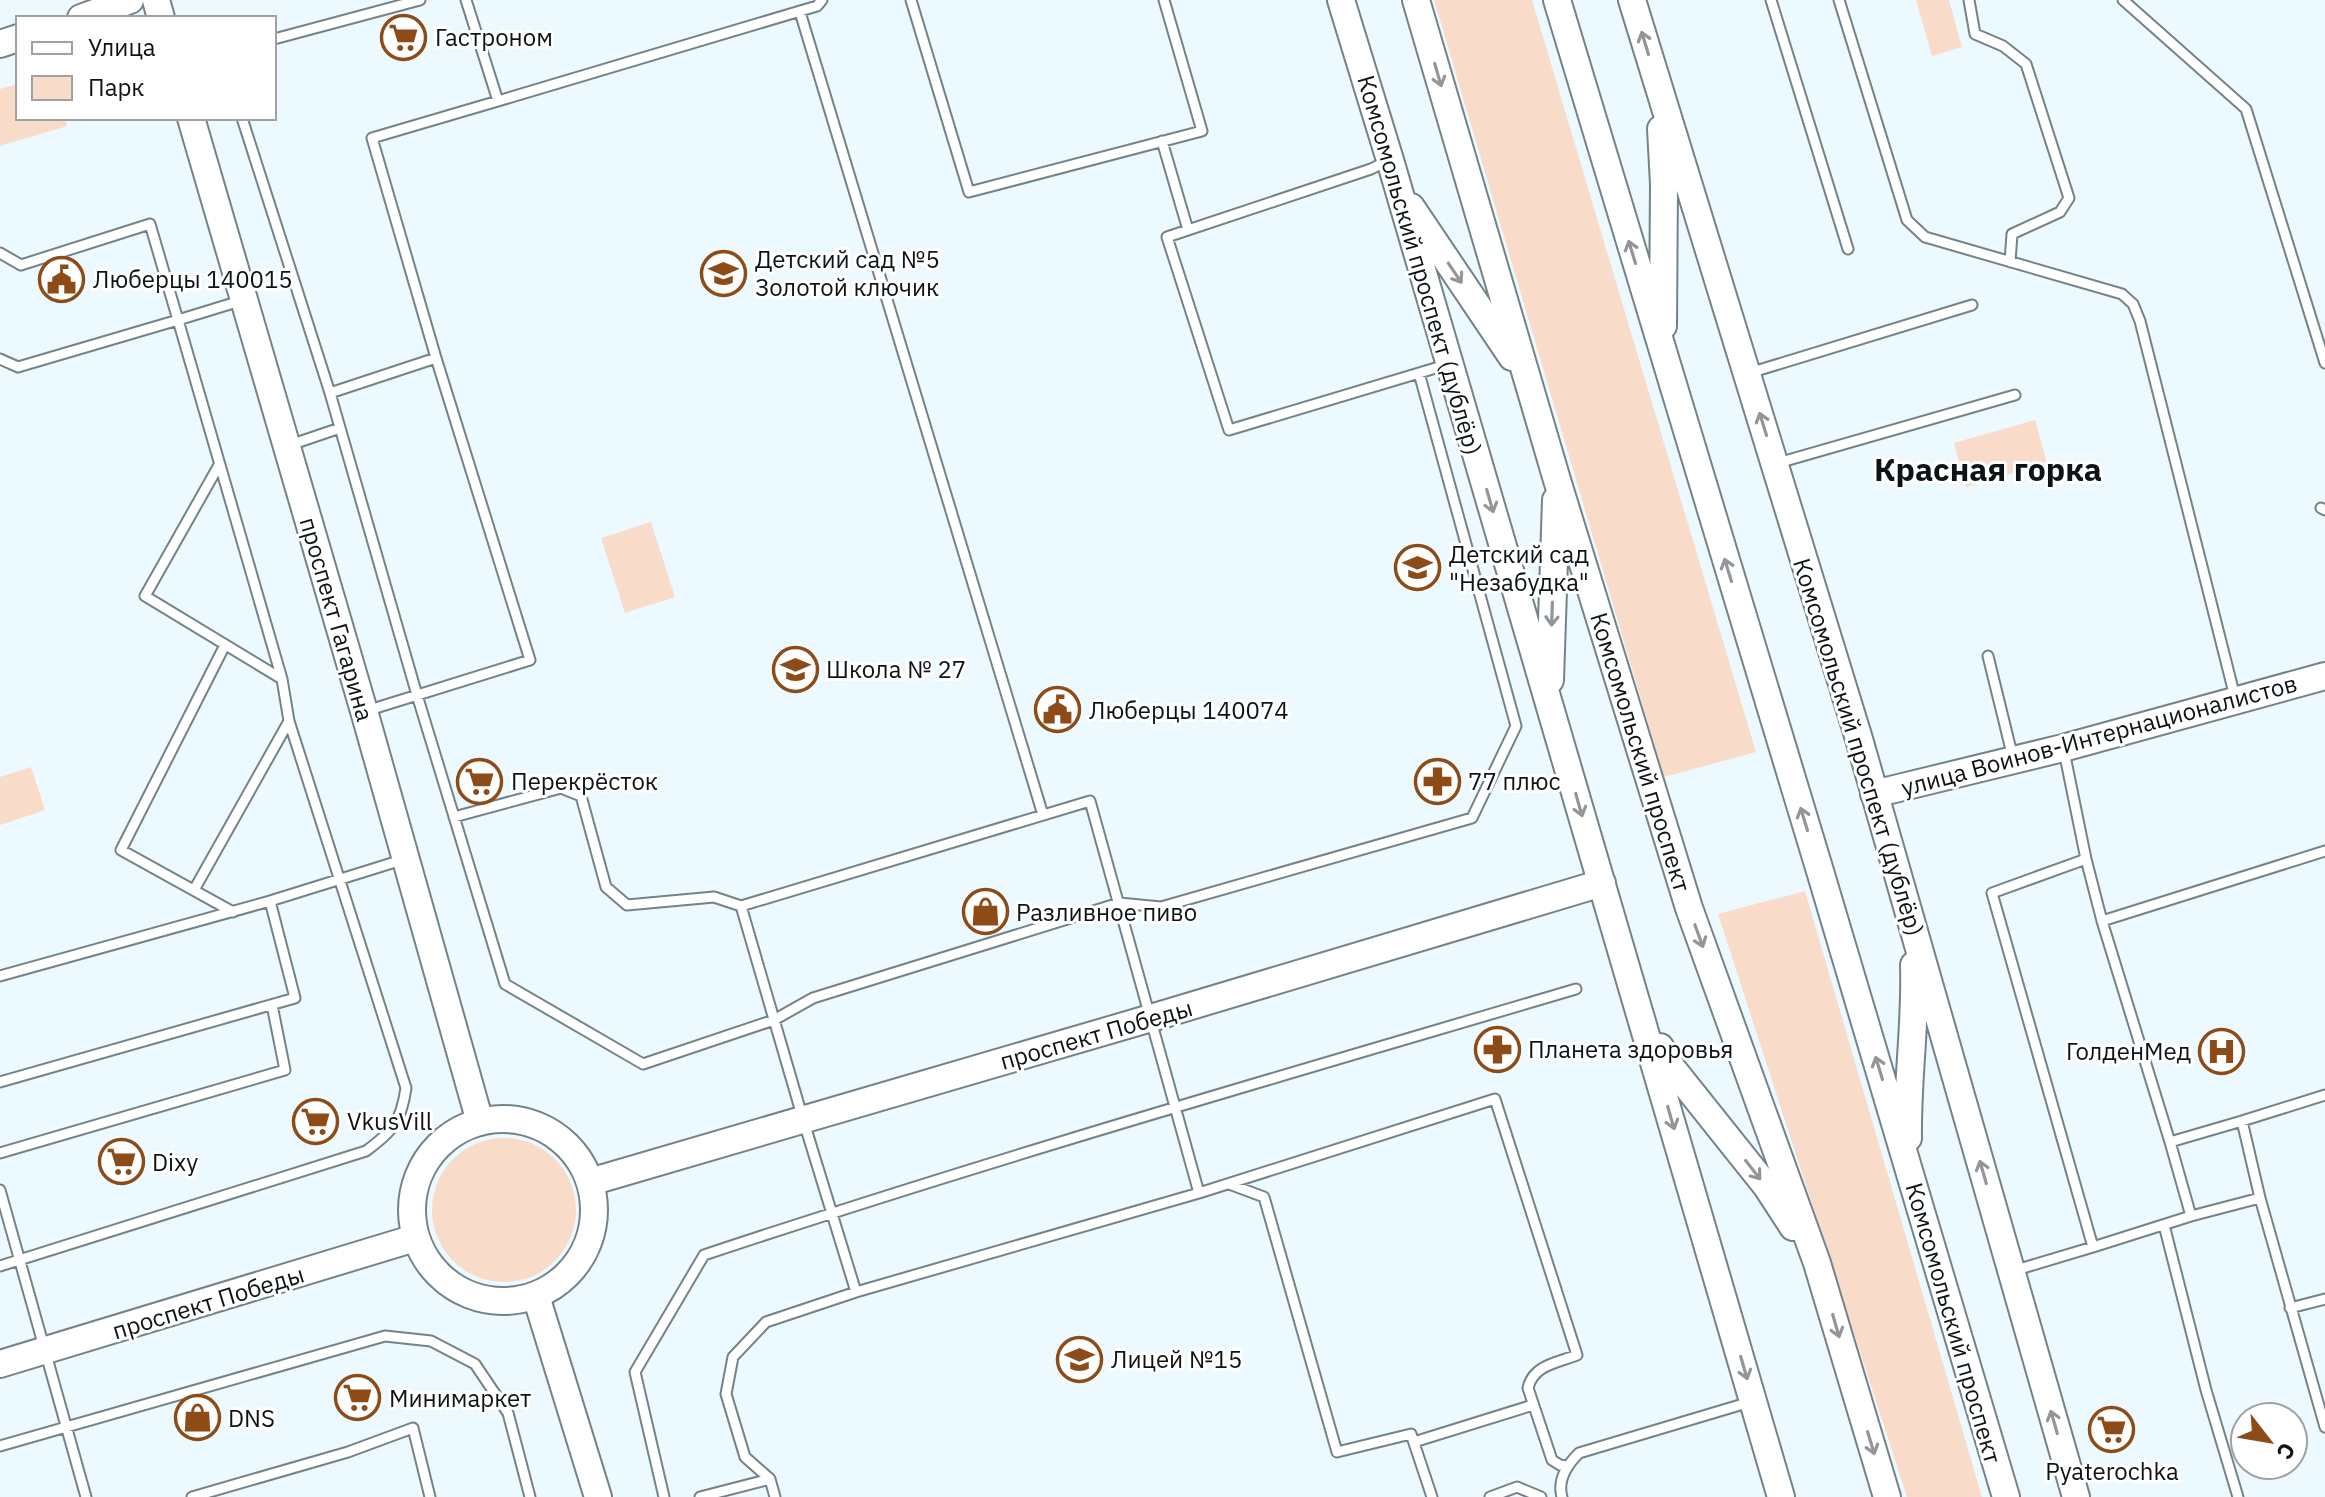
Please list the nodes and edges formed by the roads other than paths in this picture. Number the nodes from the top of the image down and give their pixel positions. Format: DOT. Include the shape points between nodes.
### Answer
graph roads {
  1 [pos="130,0"];
  2 [pos="420,0"];
  3 [pos="466,0"];
  4 [pos="822,0"];
  5 [pos="911,0"];
  6 [pos="1164,0"];
  7 [pos="1341,0"];
  8 [pos="1416,0"];
  9 [pos="1557,0"];
  10 [pos="1632,0"];
  11 [pos="1771,0"];
  12 [pos="1839,0"];
  13 [pos="1969,0"];
  14 [pos="2123,0"];
  15 [pos="800,12"];
  16 [pos="86,16"];
  17 [pos="276,38"];
  18 [pos="1658,86"];
  19 [pos="498,101"];
  20 [pos="192,120"];
  21 [pos="243,120"];
  22 [pos="1162,141"];
  23 [pos="1393,172"];
  24 [pos="1188,230"];
  25 [pos="1848,249"];
  26 [pos="0,253"];
  27 [pos="2010,262"];
  28 [pos="244,299"];
  29 [pos="1972,305"];
  30 [pos="178,320"];
  31 [pos="1662,353"];
  32 [pos="436,358"];
  33 [pos="0,359"];
  34 [pos="2325,363"];
  35 [pos="1449,364"];
  36 [pos="1746,371"];
  37 [pos="1419,373"];
  38 [pos="1527,380"];
  39 [pos="330,393"];
  40 [pos="2015,395"];
  41 [pos="340,428"];
  42 [pos="287,447"];
  43 [pos="1775,464"];
  44 [pos="219,465"];
  45 [pos="1557,480"];
  46 [pos="225,645"];
  47 [pos="1988,656"];
  48 [pos="2325,676"];
  49 [pos="282,679"];
  50 [pos="417,695"];
  51 [pos="2236,701"];
  52 [pos="1549,703"];
  53 [pos="364,711"];
  54 [pos="289,721"];
  55 [pos="2063,748"];
  56 [pos="2013,760"];
  57 [pos="1874,794"];
  58 [pos="1043,815"];
  59 [pos="454,817"];
  60 [pos="2325,851"];
  61 [pos="405,859"];
  62 [pos="2086,859"];
  63 [pos="340,879"];
  64 [pos="1602,883"];
  65 [pos="194,890"];
  66 [pos="270,901"];
  67 [pos="1119,903"];
  68 [pos="741,906"];
  69 [pos="233,912"];
  70 [pos="2102,921"];
  71 [pos="1912,922"];
  72 [pos="0,976"];
  73 [pos="1576,989"];
  74 [pos="272,1005"];
  75 [pos="1641,1016"];
  76 [pos="1151,1018"];
  77 [pos="774,1020"];
  78 [pos="0,1082"];
  79 [pos="2325,1095"];
  80 [pos="1176,1107"];
  81 [pos="803,1119"];
  82 [pos="2242,1121"];
  83 [pos="480,1122"];
  84 [pos="2170,1142"];
  85 [pos="0,1153"];
  86 [pos="1909,1169"];
  87 [pos="590,1182"];
  88 [pos="1229,1184"];
  89 [pos="0,1190"];
  90 [pos="1199,1193"];
  91 [pos="2260,1198"];
  92 [pos="832,1212"];
  93 [pos="2191,1216"];
  94 [pos="2164,1225"];
  95 [pos="415,1238"];
  96 [pos="2093,1247"];
  97 [pos="20,1261"];
  98 [pos="1817,1263"];
  99 [pos="0,1266"];
  100 [pos="2011,1272"];
  101 [pos="856,1292"];
  102 [pos="536,1296"];
  103 [pos="2325,1299"];
  104 [pos="2290,1308"];
  105 [pos="46,1351"];
  106 [pos="0,1364"];
  107 [pos="1753,1402"];
  108 [pos="1533,1405"];
  109 [pos="66,1426"];
  110 [pos="2325,1427"];
  111 [pos="1414,1442"];
  112 [pos="0,1446"];
  113 [pos="1566,1466"];
  114 [pos="770,1479"];
  115 [pos="86,1497"];
  116 [pos="192,1497"];
  117 [pos="430,1497"];
  118 [pos="530,1497"];
  119 [pos="598,1497"];
  120 [pos="664,1497"];
  121 [pos="700,1497"];
  122 [pos="775,1497"];
  123 [pos="1432,1497"];
  124 [pos="1490,1497"];
  125 [pos="1541,1497"];
  126 [pos="1562,1497"];
  127 [pos="1781,1497"];
  128 [pos="1887,1497"];
  129 [pos="2006,1497"];
  130 [pos="2076,1497"];
  131 [pos="2238,1497"];
  1 -- 16 [label="street"];
  2 -- 17 [label="lane"];
  3 -- 19 [label="lane"];
  4 -- 15 [label="lane"];
  5 -- 22 [label="lane" via="969,192"];
  6 -- 22 [label="lane" via="1202,131"];
  7 -- 23 [label="street, Комсомольский проспект (дублёр)"];
  8 -- 38 [label="street, Комсомольский проспект, one-way"];
  31 -- 9 [label="street, Комсомольский проспект, one-way"];
  18 -- 10 [label="street, Комсомольский проспект (дублёр), one-way"];
  11 -- 25 [label="lane"];
  12 -- 27 [label="lane" via="1907,220 1925,237"];
  13 -- 27 [label="lane" via="1975,34 2026,64 2069,198 2060,212 2012,234"];
  14 -- 34 [label="lane" via="2246,109"];
  15 -- 19 [label="lane"];
  15 -- 58 [label="lane"];
  18 -- 31 [label="street" via="1664,184"];
  18 -- 36 [label="street, Комсомольский проспект (дублёр)"];
  19 -- 32 [label="lane" via="372,138"];
  20 -- 28 [label="street, проспект Гагарина"];
  21 -- 39 [label="lane"];
  22 -- 24 [label="lane"];
  23 -- 24 [label="lane" via="1371,169"];
  23 -- 35 [label="street, Комсомольский проспект (дублёр)"];
  23 -- 38 [label="street, one-way"];
  24 -- 37 [label="lane" via="1167,237 1229,430"];
  26 -- 30 [label="lane" via="21,265 150,224"];
  27 -- 51 [label="lane" via="2122,294 2133,304"];
  28 -- 30 [label="lane"];
  28 -- 42 [label="street, проспект Гагарина"];
  29 -- 36 [label="lane"];
  30 -- 33 [label="lane" via="18,367"];
  30 -- 44 [label="lane"];
  86 -- 31 [label="street, Комсомольский проспект, one-way"];
  32 -- 39 [label="lane"];
  32 -- 50 [label="lane" via="530,660"];
  35 -- 37 [label="lane"];
  35 -- 52 [label="street, Комсомольский проспект (дублёр), one-way"];
  43 -- 36 [label="street, Комсомольский проспект (дублёр), one-way"];
  37 -- 67 [label="lane" via="1516,726 1472,818 1161,907"];
  38 -- 45 [label="street, Комсомольский проспект"];
  39 -- 41 [label="lane"];
  40 -- 43 [label="lane"];
  41 -- 42 [label="lane"];
  41 -- 50 [label="lane"];
  42 -- 53 [label="street, проспект Гагарина"];
  43 -- 57 [label="street, Комсомольский проспект (дублёр)"];
  44 -- 46 [label="lane" via="145,596"];
  44 -- 49 [label="lane"];
  45 -- 52 [label="street, one-way"];
  45 -- 98 [label="street, Комсомольский проспект, one-way" via="1689,908"];
  46 -- 49 [label="lane"];
  46 -- 65 [label="lane" via="121,850"];
  47 -- 56 [label="lane"];
  48 -- 51 [label="street, улица Воинов-Интернационалистов"];
  49 -- 54 [label="lane"];
  50 -- 53 [label="lane"];
  50 -- 59 [label="lane"];
  51 -- 55 [label="street, улица Воинов-Интернационалистов"];
  52 -- 64 [label="street, Комсомольский проспект (дублёр), one-way"];
  53 -- 61 [label="street, проспект Гагарина"];
  54 -- 63 [label="lane"];
  54 -- 65 [label="lane"];
  55 -- 56 [label="street, улица Воинов-Интернационалистов"];
  55 -- 62 [label="lane"];
  56 -- 57 [label="street, улица Воинов-Интернационалистов"];
  57 -- 71 [label="street, Комсомольский проспект (дублёр)"];
  58 -- 67 [label="lane" via="1090,801"];
  58 -- 68 [label="lane"];
  59 -- 68 [label="lane" via="561,788 581,796 606,887 627,905 714,897"];
  59 -- 77 [label="lane" via="505,984 643,1064"];
  60 -- 70 [label="lane"];
  61 -- 63 [label="lane"];
  61 -- 83 [label="street, проспект Гагарина"];
  62 -- 70 [label="lane"];
  62 -- 96 [label="lane" via="1992,893"];
  63 -- 66 [label="lane"];
  63 -- 97 [label="lane" via="406,1088 402,1111 388,1135 366,1151"];
  64 -- 75 [label="street, Комсомольский проспект (дублёр)"];
  64 -- 76 [label="street, проспект Победы"];
  65 -- 69 [label="lane"];
  66 -- 69 [label="lane"];
  66 -- 74 [label="lane" via="295,998"];
  67 -- 76 [label="lane"];
  67 -- 77 [label="lane" via="813,998"];
  68 -- 77 [label="lane"];
  69 -- 72 [label="lane"];
  70 -- 84 [label="lane"];
  71 -- 86 [label="street"];
  100 -- 71 [label="street, Комсомольский проспект (дублёр), one-way"];
  73 -- 80 [label="lane"];
  74 -- 78 [label="lane"];
  74 -- 85 [label="lane" via="285,1070"];
  75 -- 98 [label="street, one-way" via="1672,1068 1767,1187"];
  75 -- 107 [label="street, Комсомольский проспект (дублёр), one-way"];
  76 -- 80 [label="lane"];
  76 -- 81 [label="street, проспект Победы"];
  77 -- 81 [label="lane"];
  79 -- 82 [label="lane"];
  80 -- 90 [label="lane"];
  80 -- 92 [label="lane"];
  81 -- 87 [label="street, проспект Победы"];
  81 -- 92 [label="lane"];
  82 -- 84 [label="lane"];
  82 -- 91 [label="lane"];
  83 -- 87 [label="street" via="520,1121 558,1137"];
  83 -- 95 [label="street" via="446,1138 422,1166 411,1201"];
  84 -- 93 [label="lane"];
  86 -- 129 [label="street, Комсомольский проспект"];
  87 -- 102 [label="street" via="590,1237 560,1282"];
  88 -- 90 [label="lane"];
  88 -- 108 [label="lane" via="1495,1099 1577,1355 1530,1377"];
  88 -- 111 [label="lane" via="1264,1197 1337,1452 1411,1434"];
  89 -- 97 [label="lane"];
  90 -- 101 [label="lane"];
  91 -- 93 [label="lane"];
  91 -- 104 [label="lane"];
  92 -- 101 [label="lane"];
  92 -- 120 [label="lane" via="704,1255 696,1268 635,1372"];
  93 -- 94 [label="lane"];
  94 -- 96 [label="lane"];
  94 -- 131 [label="lane"];
  95 -- 102 [label="street" via="428,1264 463,1292 506,1302"];
  95 -- 105 [label="street, проспект Победы"];
  96 -- 100 [label="lane"];
  97 -- 99 [label="lane"];
  97 -- 105 [label="lane"];
  98 -- 128 [label="street, Комсомольский проспект, one-way"];
  130 -- 100 [label="street, Комсомольский проспект (дублёр), one-way"];
  101 -- 114 [label="lane" via="766,1322 733,1357 726,1394 745,1457"];
  102 -- 119 [label="street"];
  103 -- 104 [label="lane"];
  104 -- 110 [label="lane"];
  105 -- 106 [label="street, проспект Победы"];
  105 -- 109 [label="lane"];
  107 -- 113 [label="lane" via="1579,1453"];
  107 -- 127 [label="street, Комсомольский проспект (дублёр)"];
  108 -- 111 [label="lane"];
  108 -- 113 [label="lane" via="1552,1460"];
  109 -- 112 [label="lane"];
  109 -- 115 [label="lane"];
  109 -- 118 [label="lane" via="385,1336 431,1341 475,1364 508,1413"];
  111 -- 123 [label="lane"];
  113 -- 126 [label="lane" via="1559,1488"];
  114 -- 121 [label="lane"];
  114 -- 122 [label="lane"];
  116 -- 117 [label="lane" via="413,1428"];
  124 -- 125 [label="lane" via="1517,1487"];
}
